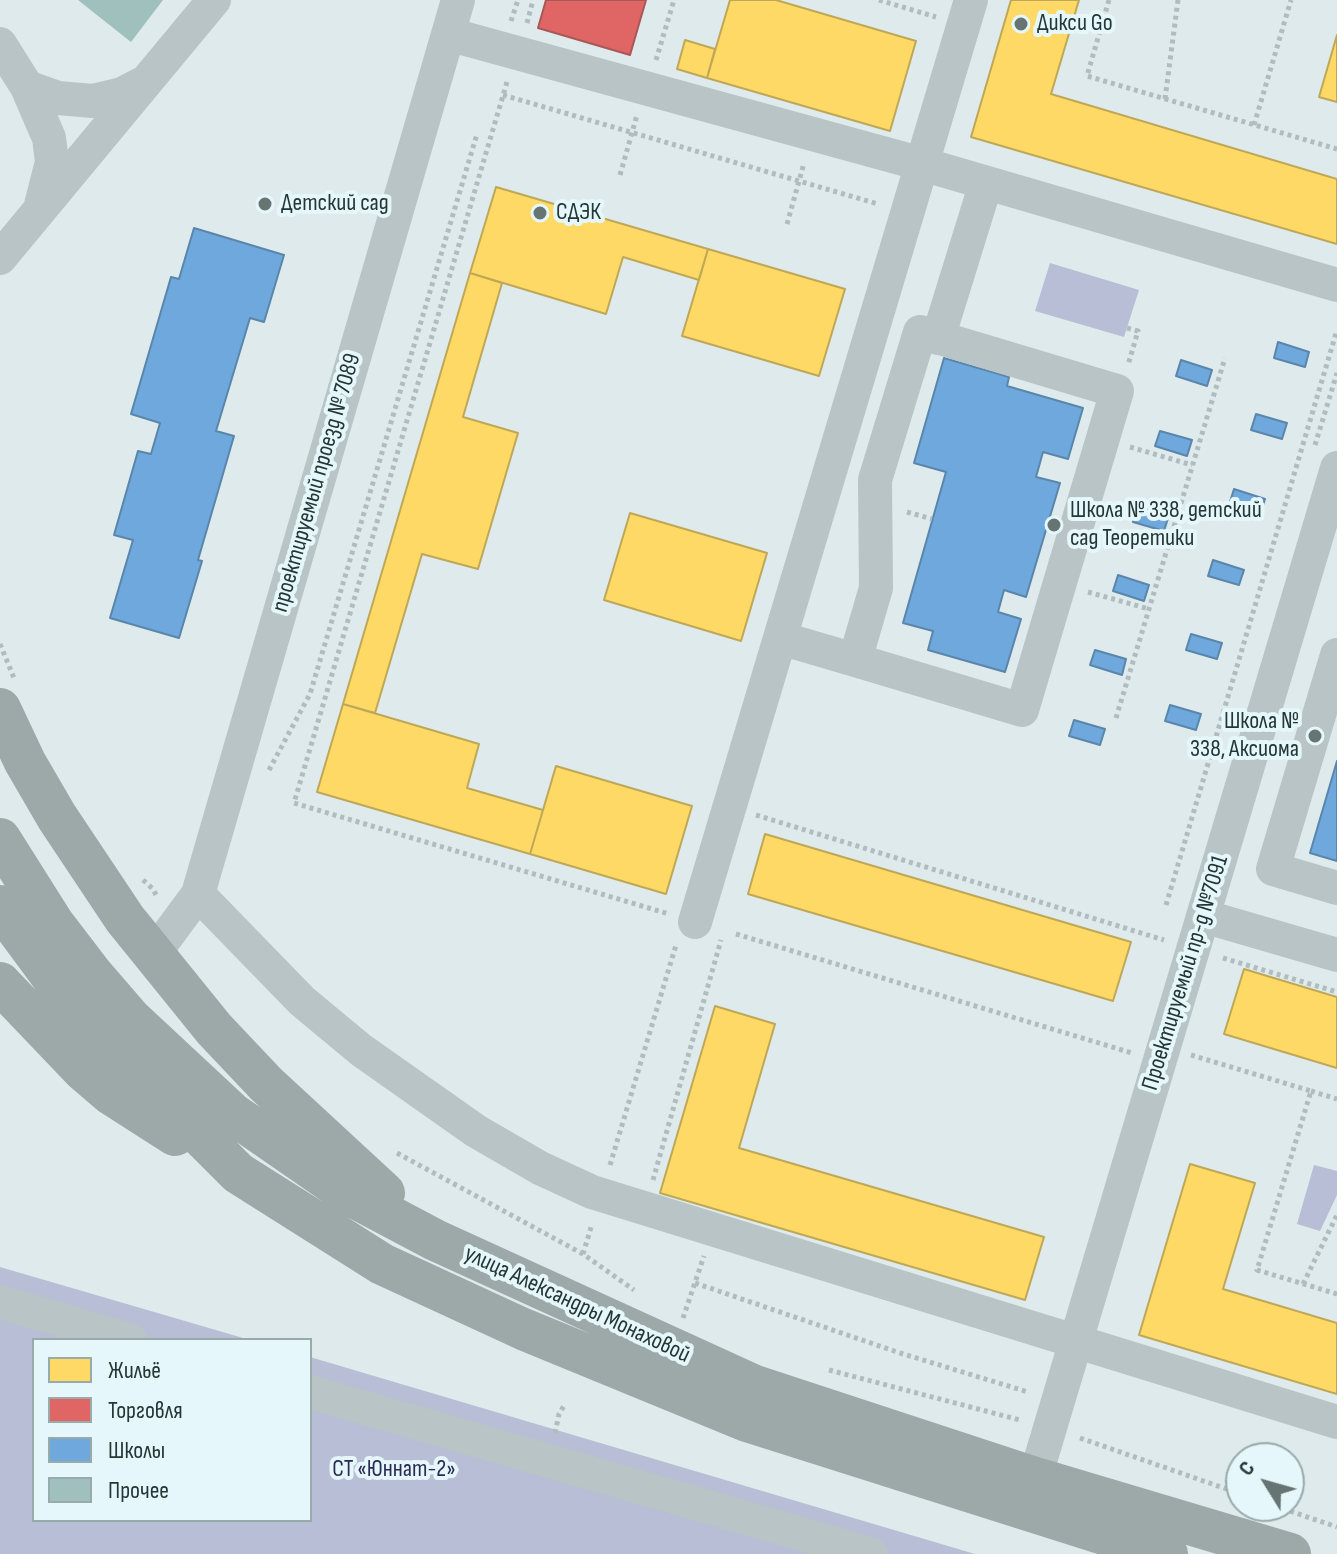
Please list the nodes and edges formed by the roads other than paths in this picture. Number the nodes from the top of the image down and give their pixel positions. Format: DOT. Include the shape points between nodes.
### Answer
graph roads {
  1 [pos="214,0"];
  2 [pos="458,0"];
  3 [pos="968,12"];
  4 [pos="448,34"];
  5 [pos="0,44"];
  6 [pos="150,80"];
  7 [pos="27,87"];
  8 [pos="922,164"];
  9 [pos="986,183"];
  10 [pos="38,213"];
  11 [pos="0,258"];
  12 [pos="1337,285"];
  13 [pos="938,338"];
  14 [pos="1337,468"];
  15 [pos="780,638"];
  16 [pos="1337,655"];
  17 [pos="855,660"];
  18 [pos="0,709"];
  19 [pos="0,839"];
  20 [pos="1337,888"];
  21 [pos="198,894"];
  22 [pos="0,906"];
  23 [pos="1203,916"];
  24 [pos="695,922"];
  25 [pos="153,955"];
  26 [pos="1337,955"];
  27 [pos="0,983"];
  28 [pos="238,1173"];
  29 [pos="435,1240"];
  30 [pos="0,1302"];
  31 [pos="123,1338"];
  32 [pos="1076,1343"];
  33 [pos="312,1393"];
  34 [pos="1337,1422"];
  35 [pos="1035,1478"];
  36 [pos="871,1554"];
  37 [pos="1167,1554"];
  38 [pos="1290,1554"];
  1 -- 6 [label="street"];
  2 -- 4 [label="street, проектируемый проезд № 7089"];
  3 -- 8 [label="street"];
  4 -- 8 [label="street"];
  4 -- 21 [label="street, проектируемый проезд № 7089"];
  5 -- 7 [label="street"];
  6 -- 7 [label="street" via="93,101 58,98"];
  6 -- 10 [label="street"];
  7 -- 10 [label="street" via="51,151"];
  8 -- 9 [label="street"];
  8 -- 15 [label="street"];
  9 -- 12 [label="street"];
  9 -- 13 [label="street"];
  10 -- 11 [label="street"];
  13 -- 17 [label="street" via="920,332 875,480 876,588"];
  13 -- 17 [label="street" via="1117,391 1022,710"];
  14 -- 23 [label="street, Проектируемый пр-д №7091"];
  15 -- 17 [label="street"];
  15 -- 24 [label="street"];
  16 -- 20 [label="street" via="1273,869"];
  18 -- 25 [label="main road" via="57,817"];
  19 -- 29 [label="main road, улица Александры Монаховой" via="92,974 187,1073 292,1156 350,1195"];
  21 -- 25 [label="street, проектируемый проезд № 7089"];
  21 -- 32 [label="street" via="302,1001 361,1050 476,1131 540,1168 592,1192"];
  22 -- 28 [label="main road, улица Александры Монаховой" via="81,1016"];
  23 -- 26 [label="street"];
  23 -- 32 [label="street, Проектируемый пр-д №7091"];
  25 -- 29 [label="main road" via="266,1084"];
  27 -- 28 [label="main road" via="57,1046 111,1094"];
  28 -- 37 [label="main road, улица Александры Монаховой" via="382,1264 705,1404"];
  29 -- 35 [label="main road, улица Александры Монаховой" via="755,1386"];
  30 -- 31 [label="street"];
  32 -- 34 [label="street"];
  32 -- 35 [label="street, Проектируемый пр-д №7091"];
  33 -- 36 [label="street"];
  35 -- 38 [label="main road, улица Александры Монаховой"];
}
